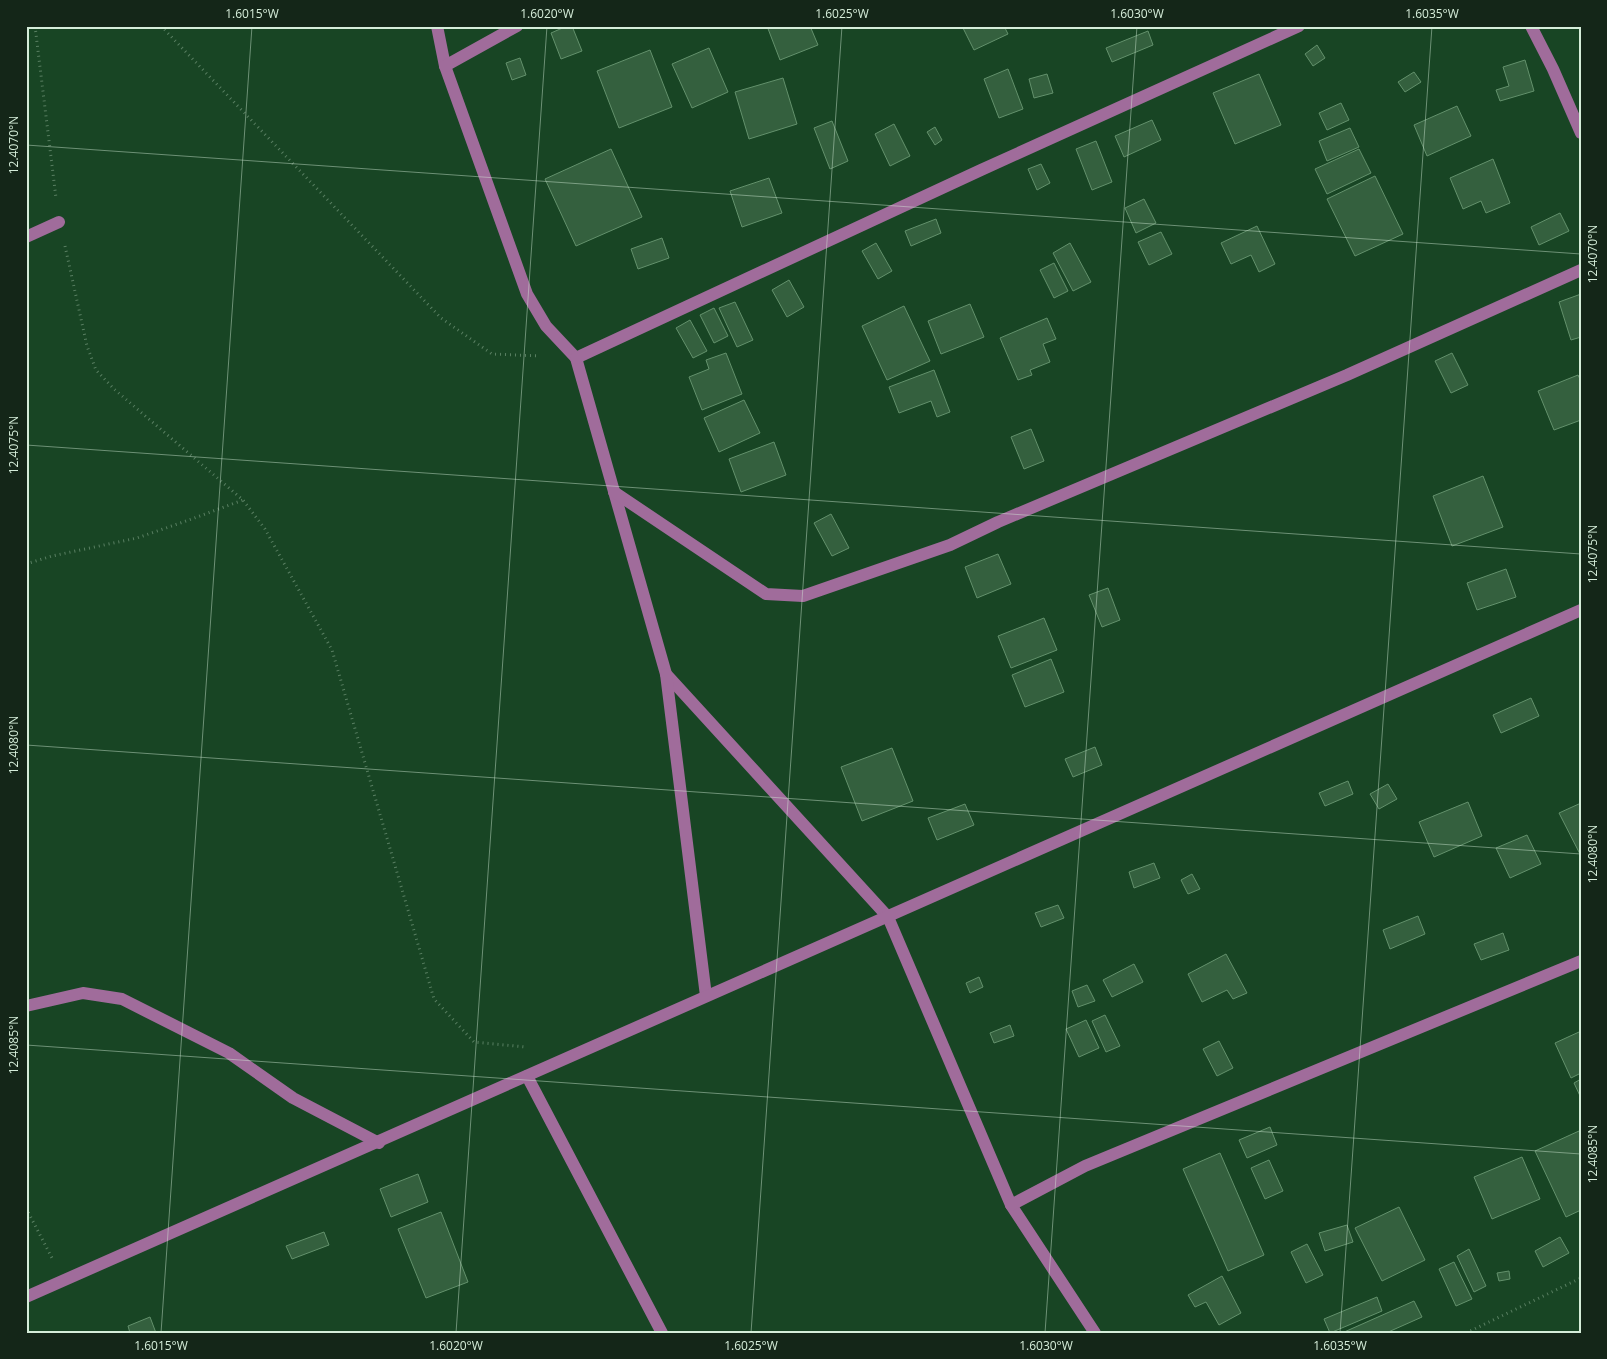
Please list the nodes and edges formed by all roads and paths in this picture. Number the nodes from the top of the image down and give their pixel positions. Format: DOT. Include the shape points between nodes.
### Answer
graph roads {
  1 [pos="35,26"];
  2 [pos="161,26"];
  3 [pos="437,26"];
  4 [pos="517,26"];
  5 [pos="1299,26"];
  6 [pos="1531,26"];
  7 [pos="445,66"];
  8 [pos="1581,133"];
  9 [pos="59,222"];
  10 [pos="26,237"];
  11 [pos="1581,270"];
  12 [pos="576,358"];
  13 [pos="614,492"];
  14 [pos="243,500"];
  15 [pos="26,564"];
  16 [pos="1581,610"];
  17 [pos="666,674"];
  18 [pos="888,917"];
  19 [pos="1581,961"];
  20 [pos="706,996"];
  21 [pos="26,1006"];
  22 [pos="532,1048"];
  23 [pos="527,1076"];
  24 [pos="379,1143"];
  25 [pos="1011,1205"];
  26 [pos="26,1208"];
  27 [pos="1581,1278"];
  28 [pos="64,1281"];
  29 [pos="26,1297"];
  30 [pos="662,1333"];
  31 [pos="1095,1333"];
  32 [pos="1466,1333"];
  1 -- 9 [label="path"];
  2 -- 12 [label="path" via="441,318 492,354"];
  3 -- 7 [label="street"];
  4 -- 7 [label="street"];
  5 -- 12 [label="street"];
  6 -- 8 [label="street"];
  7 -- 12 [label="street" via="527,294 546,326"];
  9 -- 10 [label="street"];
  9 -- 14 [label="path" via="87,346 96,370"];
  11 -- 13 [label="street" via="1347,375 950,545 803,596 766,594"];
  12 -- 13 [label="street"];
  13 -- 17 [label="street"];
  14 -- 15 [label="path" via="137,538"];
  14 -- 22 [label="path" via="265,529 332,650 434,1000 474,1042"];
  16 -- 18 [label="street"];
  17 -- 18 [label="street"];
  17 -- 20 [label="street"];
  18 -- 20 [label="street"];
  18 -- 25 [label="street"];
  19 -- 25 [label="street" via="1085,1166"];
  20 -- 23 [label="street"];
  21 -- 24 [label="street" via="83,994 122,999 229,1054 293,1098"];
  23 -- 24 [label="street"];
  23 -- 30 [label="street"];
  24 -- 28 [label="street"];
  25 -- 31 [label="street"];
  26 -- 28 [label="path"];
  27 -- 32 [label="path"];
  28 -- 29 [label="street"];
}
